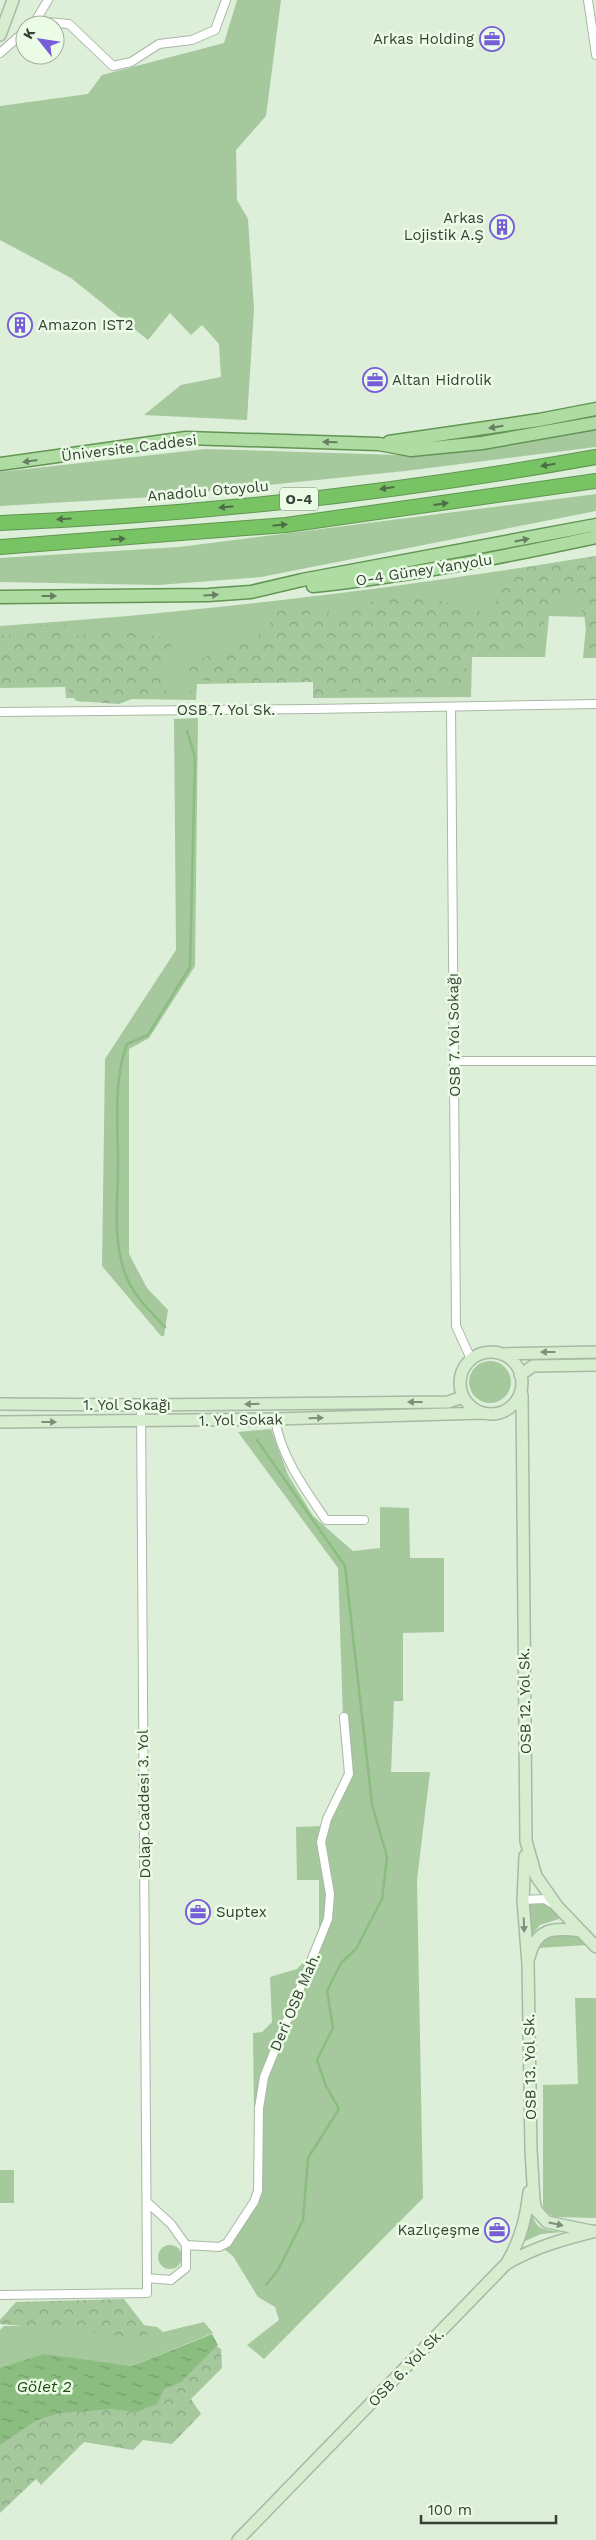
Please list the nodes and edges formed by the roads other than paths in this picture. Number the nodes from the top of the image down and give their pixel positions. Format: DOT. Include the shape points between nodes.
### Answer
graph roads {
  1 [pos="13,0"];
  2 [pos="48,0"];
  3 [pos="226,0"];
  4 [pos="588,0"];
  5 [pos="40,15"];
  6 [pos="65,24"];
  7 [pos="0,35"];
  8 [pos="15,39"];
  9 [pos="0,52"];
  10 [pos="596,55"];
  11 [pos="596,409"];
  12 [pos="596,423"];
  13 [pos="379,444"];
  14 [pos="596,457"];
  15 [pos="0,464"];
  16 [pos="596,481"];
  17 [pos="0,523"];
  18 [pos="596,525"];
  19 [pos="596,537"];
  20 [pos="0,547"];
  21 [pos="250,592"];
  22 [pos="0,597"];
  23 [pos="596,704"];
  24 [pos="451,707"];
  25 [pos="0,712"];
  26 [pos="596,1061"];
  27 [pos="454,1062"];
  28 [pos="596,1352"];
  29 [pos="501,1354"];
  30 [pos="471,1359"];
  31 [pos="596,1365"];
  32 [pos="520,1375"];
  33 [pos="520,1393"];
  34 [pos="463,1397"];
  35 [pos="0,1404"];
  36 [pos="141,1405"];
  37 [pos="506,1410"];
  38 [pos="483,1413"];
  39 [pos="275,1419"];
  40 [pos="141,1421"];
  41 [pos="0,1422"];
  42 [pos="522,1430"];
  43 [pos="364,1520"];
  44 [pos="344,1717"];
  45 [pos="526,1841"];
  46 [pos="523,1900"];
  47 [pos="557,1906"];
  48 [pos="581,1931"];
  49 [pos="596,1947"];
  50 [pos="528,1964"];
  51 [pos="532,2170"];
  52 [pos="148,2203"];
  53 [pos="596,2231"];
  54 [pos="186,2245"];
  55 [pos="506,2264"];
  56 [pos="147,2278"];
  57 [pos="0,2296"];
  58 [pos="238,2540"];
  1 -- 7 [label="street"];
  2 -- 5 [label="street"];
  3 -- 6 [label="street" via="215,30 192,40 159,44 131,62 113,66 70,24"];
  4 -- 10 [label="street"];
  8 -- 9 [label="street"];
  11 -- 13 [label="main road, one-way"];
  12 -- 13 [label="main road" via="482,443 411,450"];
  13 -- 15 [label="main road, Üniversite Caddesi, one-way" via="186,438"];
  14 -- 17 [label="highway, Anadolu Otoyolu / O-4, one-way" via="278,501"];
  20 -- 16 [label="highway, O-4, one-way" via="286,525"];
  21 -- 18 [label="main road, one-way"];
  19 -- 21 [label="main road, O-4 Güney Yanyolu" via="494,559 366,580"];
  22 -- 21 [label="main road, one-way"];
  23 -- 24 [label="street, OSB 7. Yol Sk."];
  24 -- 25 [label="street, OSB 7. Yol Sk."];
  24 -- 27 [label="street, OSB 7. Yol Sokağı"];
  26 -- 27 [label="street"];
  27 -- 30 [label="street, OSB 7. Yol Sokağı" via="456,1326"];
  28 -- 29 [label="street, one-way"];
  29 -- 30 [label="street" via="480,1354"];
  29 -- 32 [label="street" via="516,1366"];
  30 -- 34 [label="street" via="460,1376"];
  31 -- 32 [label="street" via="533,1366"];
  32 -- 33 [label="street"];
  33 -- 37 [label="street"];
  33 -- 42 [label="street, OSB 12. Yol Sk."];
  34 -- 36 [label="street, 1. Yol Sokağı, one-way" via="448,1402"];
  34 -- 38 [label="street"];
  35 -- 36 [label="street, 1. Yol Sokağı"];
  36 -- 40 [label="street, Dolap Caddesi 3. Yol"];
  37 -- 38 [label="street"];
  37 -- 42 [label="street"];
  39 -- 38 [label="street, 1. Yol Sokak, one-way"];
  39 -- 40 [label="street, 1. Yol Sokak"];
  39 -- 43 [label="street" via="294,1473 326,1520"];
  41 -- 40 [label="street, 1. Yol Sokak, one-way"];
  40 -- 52 [label="street, Dolap Caddesi 3. Yol"];
  42 -- 45 [label="street, OSB 12. Yol Sk."];
  44 -- 54 [label="street, Deri OSB Mah." via="349,1774 327,1819 322,1842 330,1894 328,1919 264,2077 259,2108 258,2191 227,2244"];
  45 -- 46 [label="street, OSB 13. Yol Sk."];
  45 -- 47 [label="street, OSB 12. Yol Sk." via="533,1868"];
  46 -- 47 [label="street" via="545,1899"];
  46 -- 50 [label="street, OSB 13. Yol Sk., one-way"];
  47 -- 48 [label="street, OSB 12. Yol Sk."];
  48 -- 49 [label="street, OSB 12. Yol Sk."];
  48 -- 50 [label="street" via="563,1928 542,1932 532,1945"];
  50 -- 51 [label="street, OSB 13. Yol Sk."];
  51 -- 53 [label="street, one-way" via="534,2201 541,2218 554,2224"];
  51 -- 55 [label="street" via="526,2221 519,2242"];
  52 -- 54 [label="street" via="171,2224"];
  52 -- 56 [label="street, Dolap Caddesi 3. Yol"];
  53 -- 55 [label="street, OSB 6. Yol Sk." via="547,2244"];
  54 -- 56 [label="street" via="186,2268 171,2280"];
  55 -- 58 [label="street, OSB 6. Yol Sk."];
  56 -- 57 [label="street" via="147,2293"];
}
